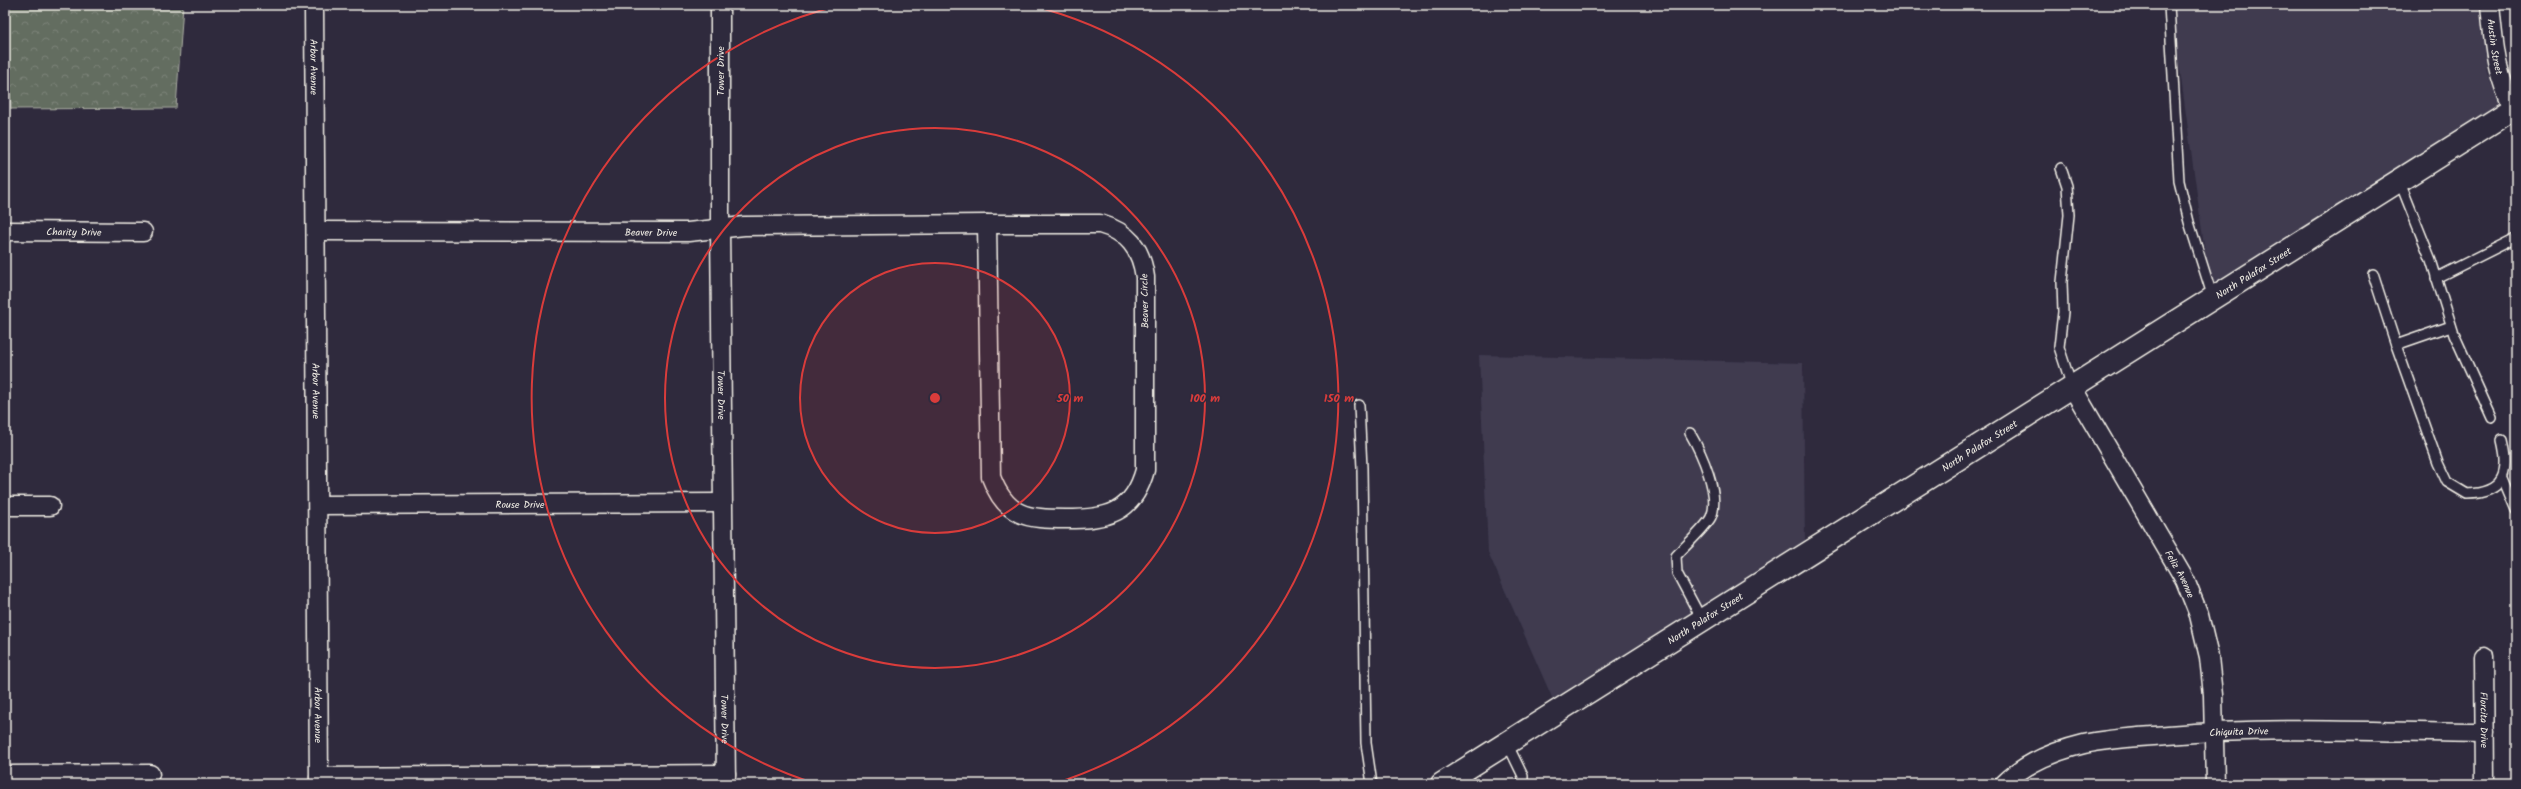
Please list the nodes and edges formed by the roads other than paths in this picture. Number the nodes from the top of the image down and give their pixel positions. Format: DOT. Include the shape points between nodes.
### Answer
graph roads {
  1 [pos="314,5"];
  2 [pos="720,5"];
  3 [pos="2169,5"];
  4 [pos="2490,5"];
  5 [pos="2515,108"];
  6 [pos="2061,168"];
  7 [pos="2399,180"];
  8 [pos="987,224"];
  9 [pos="720,229"];
  10 [pos="5,231"];
  11 [pos="316,231"];
  12 [pos="143,232"];
  13 [pos="2516,238"];
  14 [pos="2373,274"];
  15 [pos="2436,278"];
  16 [pos="2213,298"];
  17 [pos="2451,326"];
  18 [pos="2396,345"];
  19 [pos="2072,387"];
  20 [pos="1359,405"];
  21 [pos="2492,418"];
  22 [pos="1690,433"];
  23 [pos="2502,440"];
  24 [pos="2503,479"];
  25 [pos="722,503"];
  26 [pos="5,506"];
  27 [pos="50,506"];
  28 [pos="318,506"];
  29 [pos="2516,510"];
  30 [pos="1702,620"];
  31 [pos="2484,656"];
  32 [pos="2214,731"];
  33 [pos="2485,733"];
  34 [pos="1507,743"];
  35 [pos="150,774"];
  36 [pos="5,775"];
  37 [pos="726,779"];
  38 [pos="319,781"];
  39 [pos="1372,784"];
  40 [pos="1442,784"];
  41 [pos="1523,784"];
  42 [pos="2004,784"];
  43 [pos="2215,784"];
  44 [pos="2485,784"];
  1 -- 11 [label="street, Arbor Avenue"];
  2 -- 9 [label="street, Tower Drive"];
  3 -- 16 [label="lane" via="2180,181 2189,222"];
  4 -- 5 [label="street, Austin Street" via="2497,69 2503,88"];
  5 -- 7 [label="main road, North Palafox Street"];
  6 -- 19 [label="lane" via="2067,186 2069,215 2059,347"];
  7 -- 15 [label="lane"];
  7 -- 16 [label="main road, North Palafox Street"];
  8 -- 8 [label="street, Beaver Circle" via="1100,224 1126,235 1136,246 1143,260 1145,470 1141,485 1132,499 1120,510 1104,517 1033,519 1006,505 996,492 991,477"];
  8 -- 9 [label="street, Beaver Drive" via="744,226"];
  9 -- 11 [label="street, Beaver Drive" via="688,232"];
  9 -- 25 [label="street, Tower Drive"];
  10 -- 12 [label="street, Charity Drive"];
  11 -- 28 [label="street, Arbor Avenue"];
  13 -- 15 [label="lane"];
  14 -- 18 [label="lane"];
  15 -- 17 [label="lane"];
  16 -- 19 [label="main road, North Palafox Street"];
  17 -- 18 [label="lane"];
  17 -- 21 [label="lane"];
  18 -- 24 [label="lane" via="2447,482 2467,494 2478,494 2489,490"];
  19 -- 30 [label="main road, North Palafox Street"];
  19 -- 32 [label="street, Feliz Avenue" via="2185,580 2199,615 2209,657"];
  20 -- 39 [label="lane" via="1366,743"];
  22 -- 30 [label="lane" via="1705,462 1713,493 1711,517 1676,556 1677,573"];
  23 -- 24 [label="lane" via="2506,467"];
  24 -- 29 [label="lane"];
  25 -- 28 [label="street, Rouse Drive"];
  25 -- 37 [label="street, Tower Drive"];
  26 -- 27 [label="street"];
  28 -- 38 [label="street, Arbor Avenue"];
  30 -- 34 [label="main road, North Palafox Street"];
  31 -- 33 [label="street, Florcita Drive"];
  32 -- 33 [label="street, Chiquita Drive"];
  32 -- 42 [label="street, Chiquita Drive" via="2085,744 2056,752 2028,765"];
  32 -- 43 [label="street, Feliz Avenue"];
  33 -- 44 [label="street, Florcita Drive"];
  34 -- 40 [label="main road, North Palafox Street"];
  34 -- 41 [label="lane" via="1523,776"];
  35 -- 36 [label="street"];
  37 -- 38 [label="street"];
}
